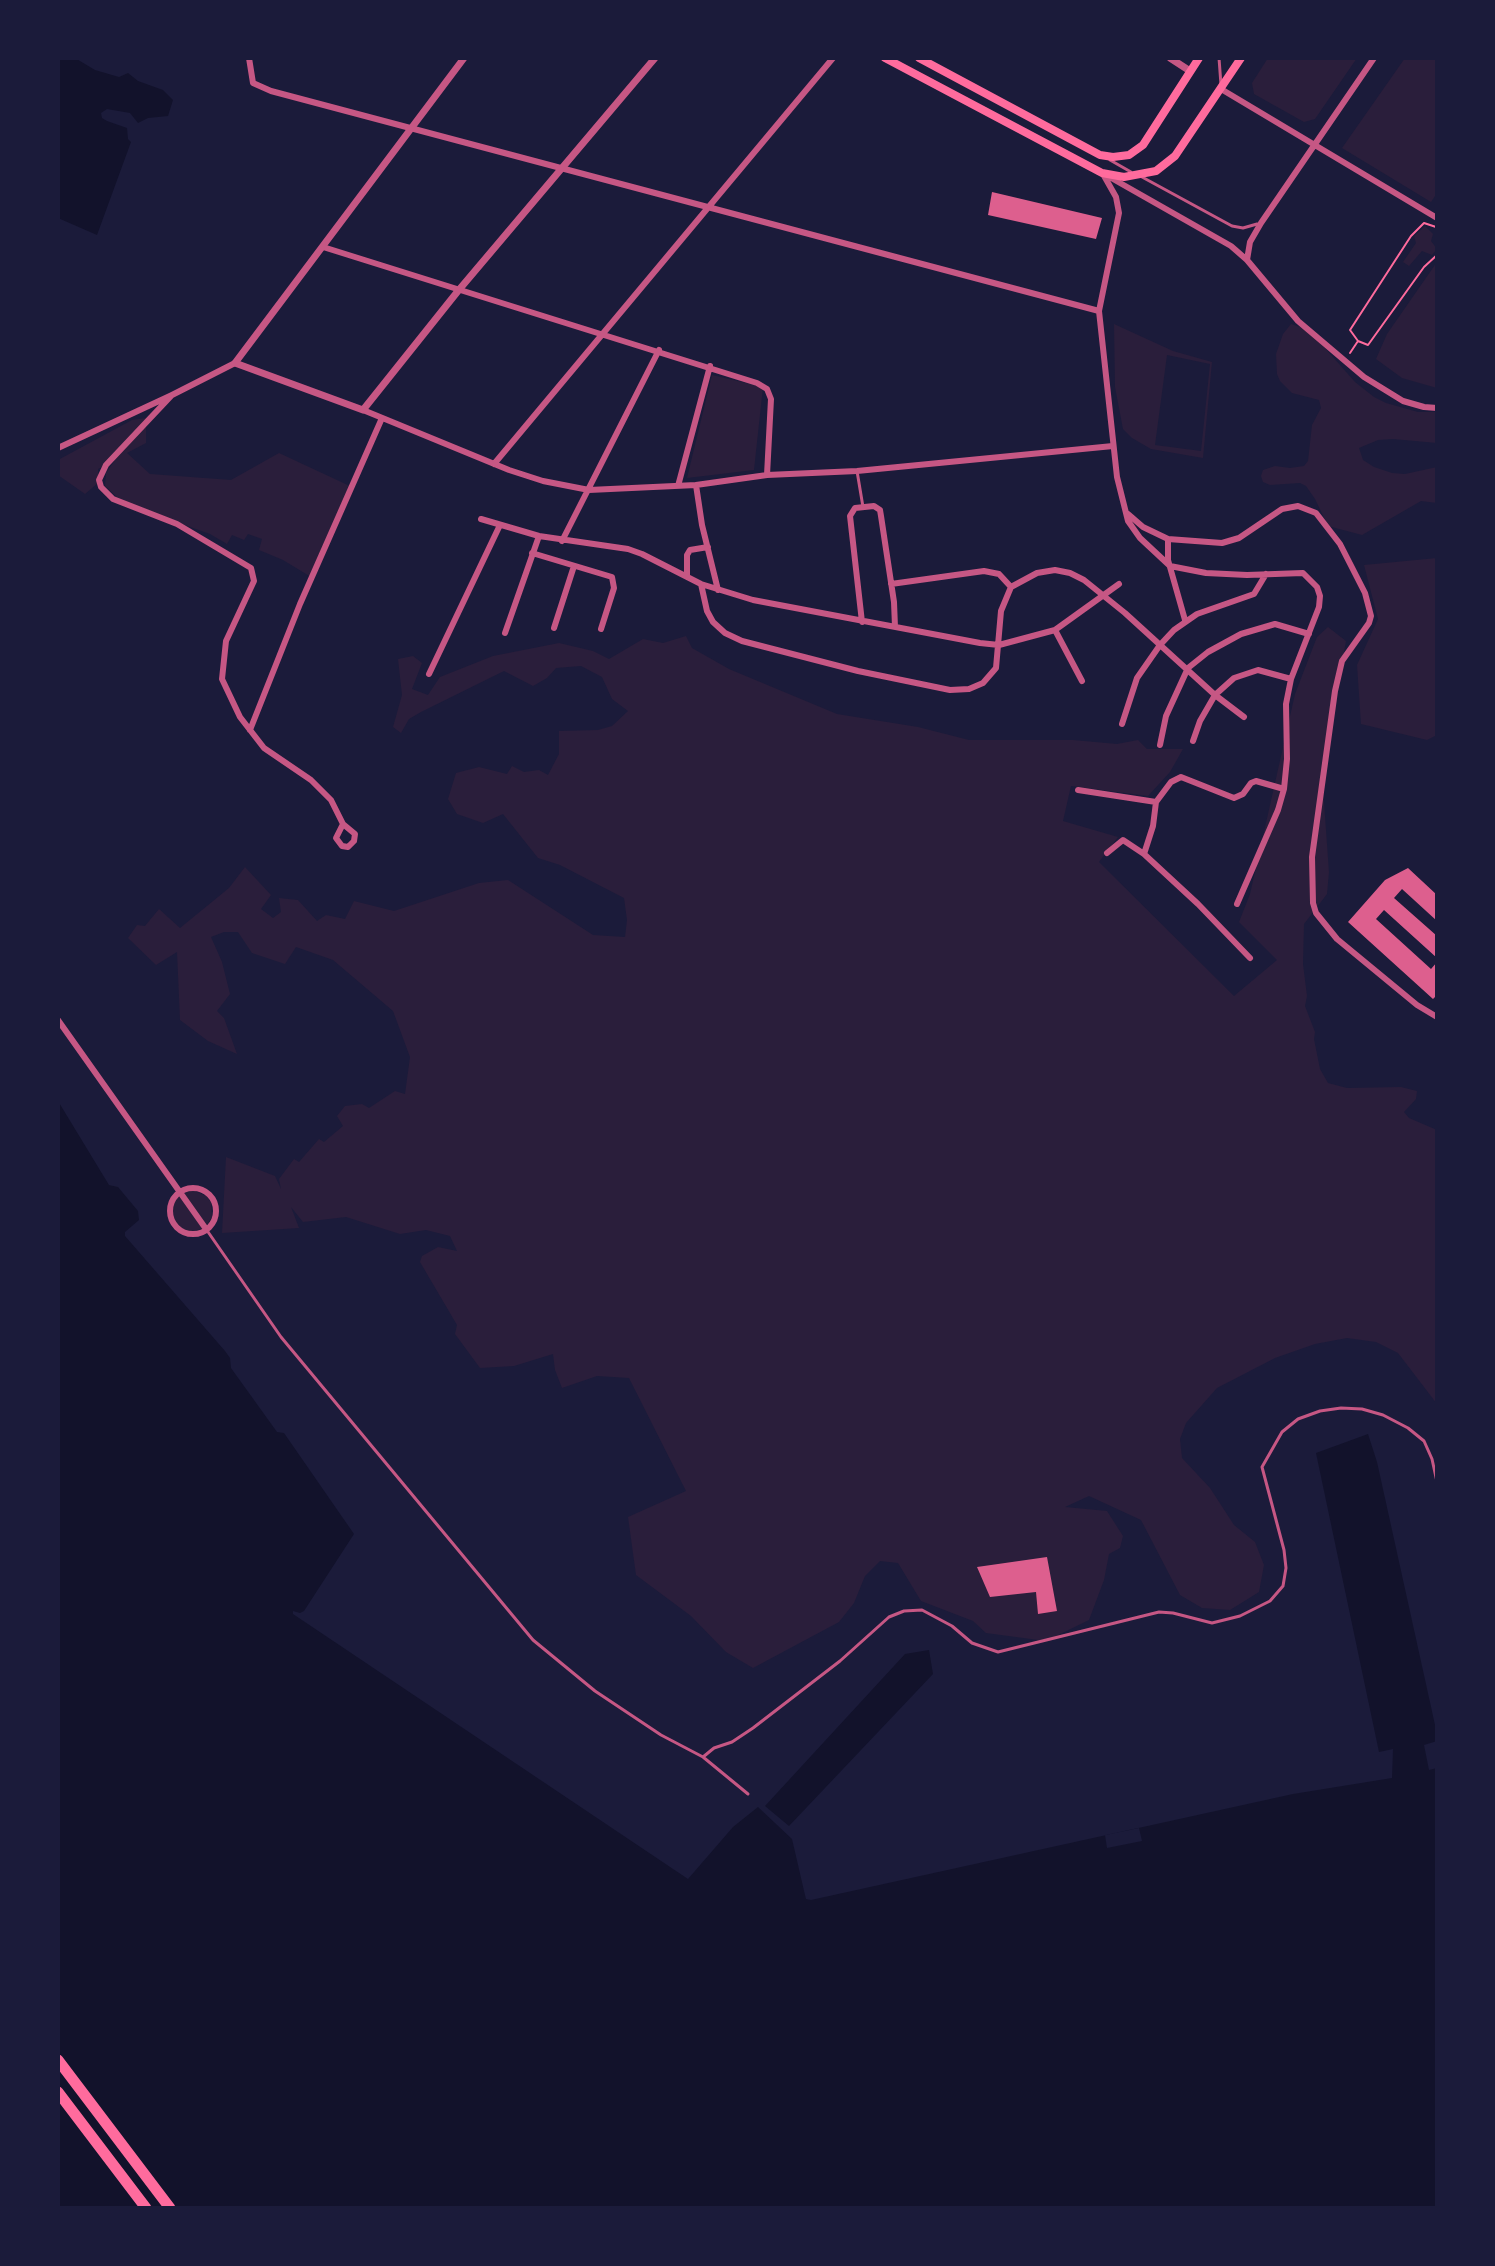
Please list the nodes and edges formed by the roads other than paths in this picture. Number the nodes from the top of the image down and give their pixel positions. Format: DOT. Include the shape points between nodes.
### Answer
graph roads {
  1 [pos="249,58"];
  2 [pos="464,58"];
  3 [pos="655,58"];
  4 [pos="833,58"];
  5 [pos="885,58"];
  6 [pos="919,58"];
  7 [pos="1170,58"];
  8 [pos="1199,58"];
  9 [pos="1219,58"];
  10 [pos="1241,58"];
  11 [pos="1374,58"];
  12 [pos="1190,71"];
  13 [pos="1221,89"];
  14 [pos="411,129"];
  15 [pos="1315,145"];
  16 [pos="1100,155"];
  17 [pos="560,169"];
  18 [pos="1104,174"];
  19 [pos="1139,176"];
  20 [pos="710,208"];
  21 [pos="1437,218"];
  22 [pos="1261,223"];
  23 [pos="323,247"];
  24 [pos="1247,260"];
  25 [pos="458,291"];
  26 [pos="1099,311"];
  27 [pos="601,334"];
  28 [pos="659,350"];
  29 [pos="235,363"];
  30 [pos="710,366"];
  31 [pos="172,395"];
  32 [pos="1437,408"];
  33 [pos="363,410"];
  34 [pos="382,418"];
  35 [pos="1113,446"];
  36 [pos="58,448"];
  37 [pos="494,464"];
  38 [pos="857,471"];
  39 [pos="767,475"];
  40 [pos="696,485"];
  41 [pos="678,486"];
  42 [pos="589,490"];
  43 [pos="863,507"];
  44 [pos="1125,511"];
  45 [pos="481,519"];
  46 [pos="500,525"];
  47 [pos="539,536"];
  48 [pos="1168,539"];
  49 [pos="562,541"];
  50 [pos="708,547"];
  51 [pos="532,553"];
  52 [pos="574,566"];
  53 [pos="1170,566"];
  54 [pos="1266,574"];
  55 [pos="687,576"];
  56 [pos="701,584"];
  57 [pos="891,584"];
  58 [pos="1119,584"];
  59 [pos="1011,587"];
  60 [pos="718,590"];
  61 [pos="1103,595"];
  62 [pos="1185,620"];
  63 [pos="862,622"];
  64 [pos="895,627"];
  65 [pos="554,628"];
  66 [pos="601,629"];
  67 [pos="1055,630"];
  68 [pos="505,633"];
  69 [pos="1309,634"];
  70 [pos="999,645"];
  71 [pos="1160,645"];
  72 [pos="1188,668"];
  73 [pos="429,674"];
  74 [pos="1291,679"];
  75 [pos="1082,681"];
  76 [pos="1215,695"];
  77 [pos="1244,717"];
  78 [pos="1122,724"];
  79 [pos="250,730"];
  80 [pos="1193,741"];
  81 [pos="1160,745"];
  82 [pos="1284,789"];
  83 [pos="1078,790"];
  84 [pos="1156,802"];
  85 [pos="343,824"];
  86 [pos="1107,853"];
  87 [pos="1144,854"];
  88 [pos="1237,904"];
  89 [pos="1250,958"];
  90 [pos="1437,1017"];
  91 [pos="58,1020"];
  92 [pos="179,1193"];
  93 [pos="206,1229"];
  94 [pos="1437,1482"];
  95 [pos="703,1757"];
  96 [pos="748,1794"];
  97 [pos="58,2060"];
  98 [pos="58,2092"];
  99 [pos="146,2208"];
  100 [pos="170,2208"];
  1 -- 14 [label="street" via="256,86"];
  2 -- 14 [label="street"];
  3 -- 17 [label="street"];
  4 -- 20 [label="street"];
  5 -- 18 [label="main road"];
  6 -- 16 [label="main road"];
  7 -- 12 [label="street"];
  8 -- 12 [label="main road"];
  9 -- 13 [label="lane"];
  10 -- 13 [label="main road"];
  11 -- 15 [label="street"];
  12 -- 16 [label="main road" via="1135,153"];
  13 -- 15 [label="street"];
  13 -- 19 [label="main road" via="1175,156"];
  14 -- 17 [label="street"];
  14 -- 23 [label="street"];
  15 -- 21 [label="street"];
  15 -- 22 [label="street"];
  16 -- 19 [label="lane"];
  17 -- 20 [label="street"];
  17 -- 25 [label="street"];
  18 -- 19 [label="main road"];
  18 -- 24 [label="street" via="1219,238"];
  18 -- 26 [label="street" via="1119,213"];
  19 -- 22 [label="lane" via="1232,226"];
  20 -- 26 [label="street"];
  20 -- 27 [label="street"];
  22 -- 24 [label="street"];
  23 -- 25 [label="street"];
  23 -- 29 [label="street"];
  24 -- 32 [label="street" via="1292,316 1344,362 1392,396"];
  25 -- 27 [label="street"];
  25 -- 33 [label="street"];
  26 -- 35 [label="street"];
  27 -- 28 [label="street"];
  27 -- 37 [label="street"];
  28 -- 30 [label="street"];
  28 -- 42 [label="street"];
  29 -- 31 [label="street"];
  29 -- 33 [label="street"];
  30 -- 39 [label="street" via="767,389"];
  30 -- 41 [label="street"];
  31 -- 36 [label="street"];
  31 -- 79 [label="street" via="106,465 99,480 113,499 177,524 251,568 254,581 226,641 222,671 231,700"];
  33 -- 34 [label="street"];
  34 -- 37 [label="street"];
  34 -- 79 [label="street"];
  35 -- 38 [label="street"];
  35 -- 44 [label="street"];
  37 -- 42 [label="street"];
  38 -- 39 [label="street"];
  38 -- 43 [label="lane"];
  39 -- 40 [label="street"];
  40 -- 41 [label="street"];
  40 -- 50 [label="street"];
  41 -- 42 [label="street"];
  42 -- 49 [label="street"];
  43 -- 57 [label="street" via="880,510"];
  43 -- 63 [label="street" via="852,509 850,516"];
  44 -- 48 [label="street"];
  44 -- 53 [label="street" via="1140,538"];
  45 -- 46 [label="street"];
  46 -- 47 [label="street"];
  46 -- 73 [label="street"];
  47 -- 49 [label="street"];
  47 -- 51 [label="street"];
  48 -- 53 [label="street"];
  48 -- 90 [label="street" via="1222,543 1239,538 1282,509 1298,506 1316,513 1351,562 1371,616 1342,661 1335,691 1312,857 1313,903 1337,939"];
  49 -- 55 [label="street" via="628,549"];
  50 -- 55 [label="street" via="690,550"];
  50 -- 60 [label="street"];
  51 -- 52 [label="street"];
  51 -- 68 [label="street"];
  52 -- 65 [label="street"];
  52 -- 66 [label="street" via="614,581"];
  53 -- 54 [label="street"];
  53 -- 62 [label="street"];
  54 -- 62 [label="street" via="1254,594"];
  54 -- 69 [label="street" via="1303,573 1317,587 1319,607"];
  55 -- 56 [label="street"];
  56 -- 60 [label="street"];
  56 -- 70 [label="street" via="713,622 734,637 950,690 969,689 990,677"];
  57 -- 59 [label="street" via="984,571 999,574"];
  57 -- 64 [label="street"];
  58 -- 61 [label="street"];
  59 -- 61 [label="street" via="1055,570 1084,580"];
  59 -- 70 [label="street" via="1001,611"];
  60 -- 63 [label="street"];
  61 -- 67 [label="street"];
  61 -- 71 [label="street"];
  62 -- 71 [label="street"];
  63 -- 64 [label="street"];
  64 -- 70 [label="street"];
  67 -- 70 [label="street"];
  67 -- 75 [label="street"];
  69 -- 72 [label="street" via="1275,624 1241,634"];
  69 -- 74 [label="street"];
  71 -- 72 [label="street"];
  71 -- 78 [label="street" via="1133,687"];
  72 -- 76 [label="street"];
  72 -- 81 [label="street" via="1166,716"];
  74 -- 76 [label="street" via="1258,670 1234,678"];
  74 -- 82 [label="street"];
  76 -- 77 [label="street"];
  76 -- 80 [label="street"];
  79 -- 85 [label="street" via="264,748 325,792"];
  82 -- 84 [label="street" via="1256,781 1234,798 1181,777"];
  82 -- 88 [label="street"];
  83 -- 84 [label="street"];
  84 -- 87 [label="street"];
  86 -- 87 [label="street" via="1123,840"];
  87 -- 89 [label="street"];
  91 -- 92 [label="street"];
  92 -- 93 [label="street"];
  92 -- 93 [label="street" via="170,1213 177,1227 191,1233"];
  92 -- 93 [label="street" via="199,1189 211,1197 216,1211"];
  93 -- 95 [label="lane" via="281,1337 533,1640 595,1691"];
  94 -- 95 [label="lane" via="1424,1441 1383,1415 1341,1408 1298,1419 1282,1432 1262,1467 1286,1568 1283,1586 1270,1601 1212,1623 1159,1612 998,1652 972,1643 922,1610 895,1613 763,1720"];
  95 -- 96 [label="lane"];
  97 -- 100 [label="highway"];
  98 -- 99 [label="highway"];
}
